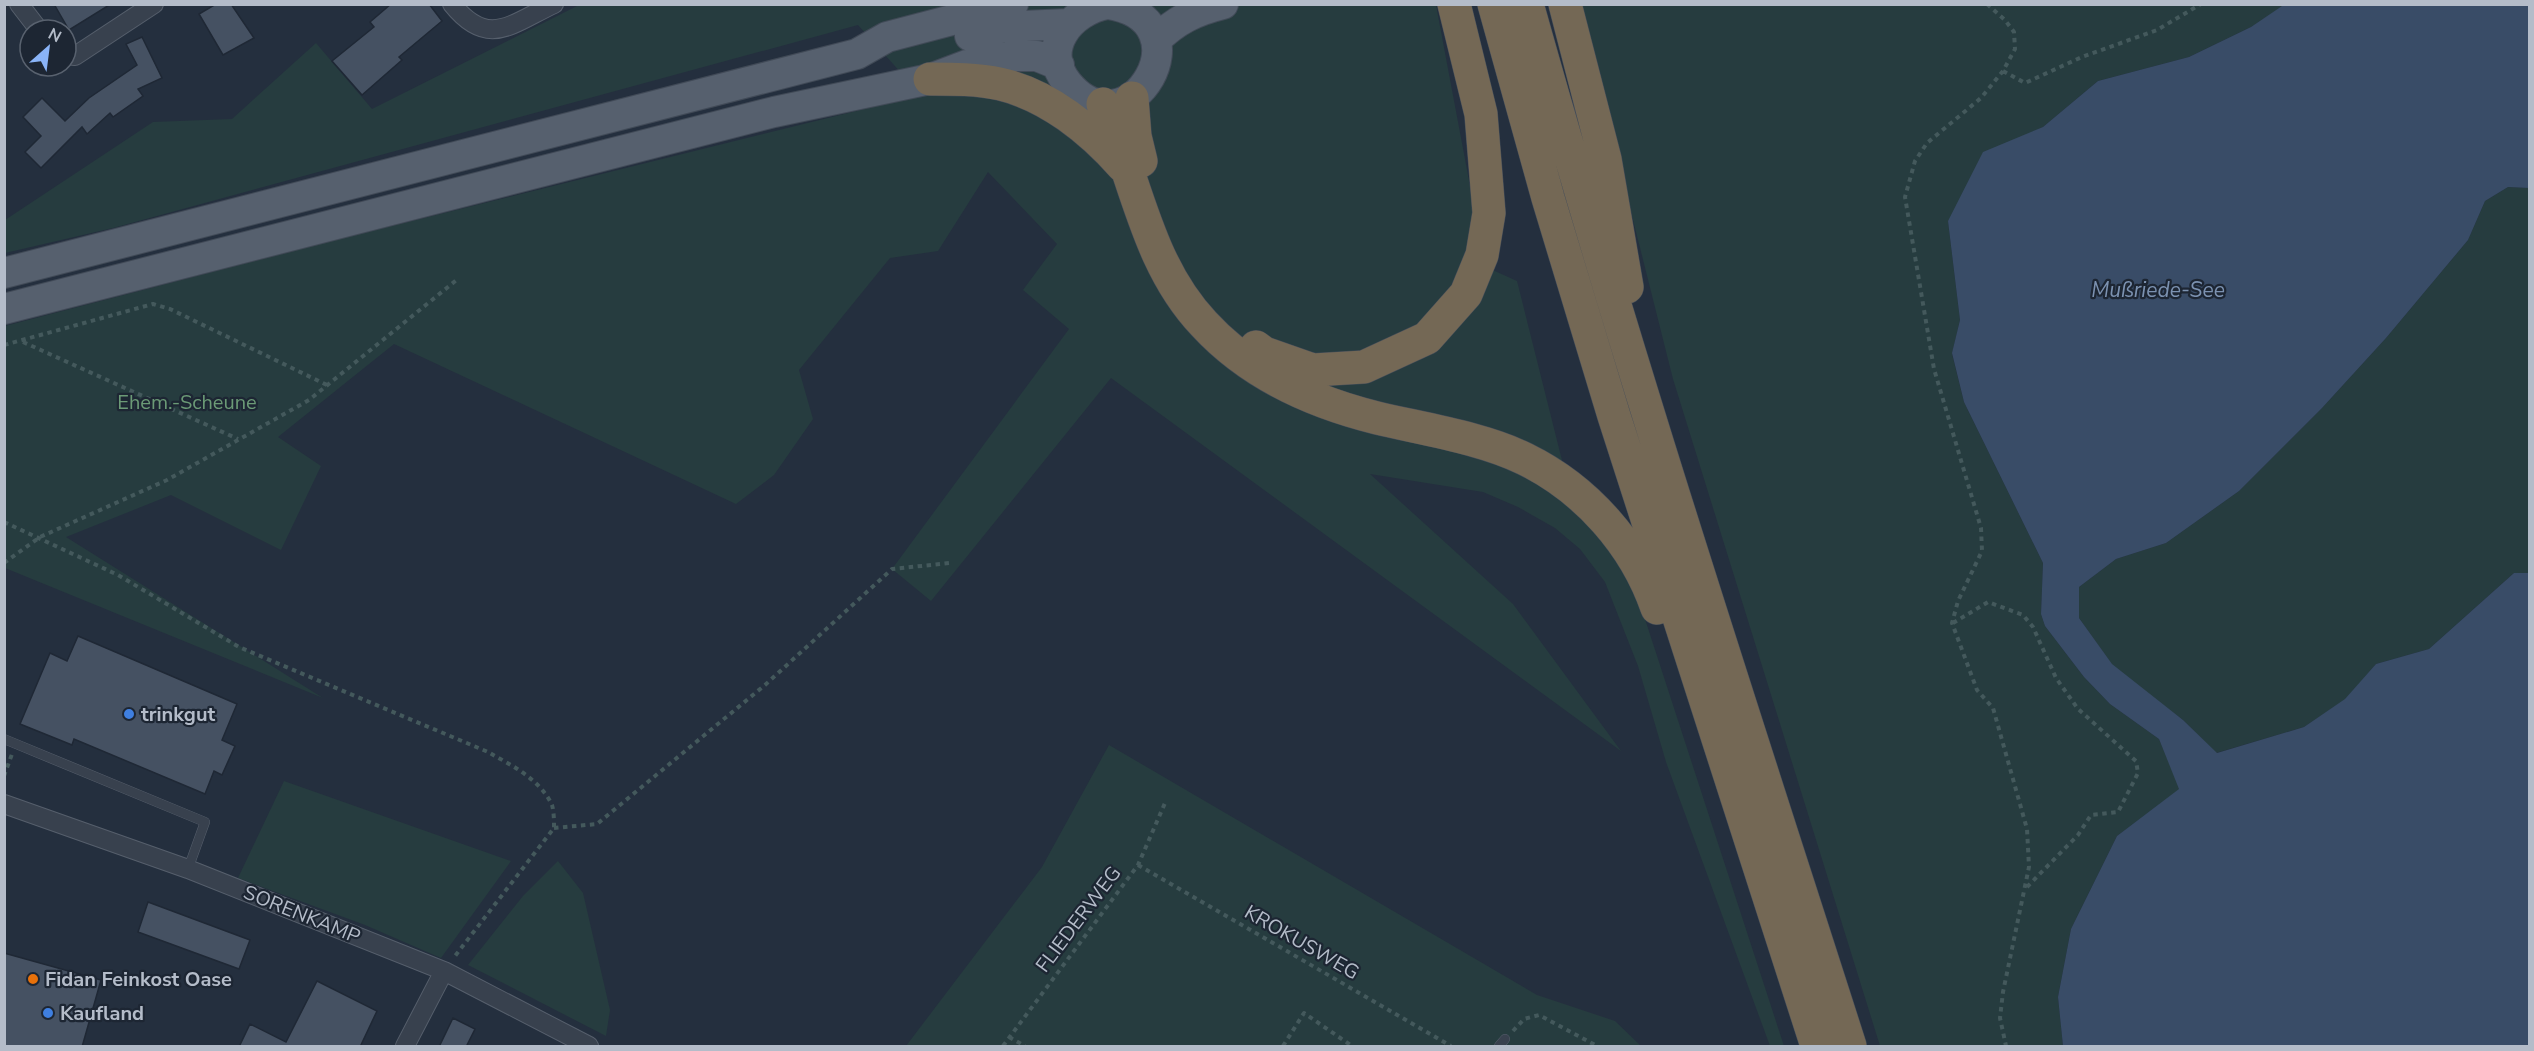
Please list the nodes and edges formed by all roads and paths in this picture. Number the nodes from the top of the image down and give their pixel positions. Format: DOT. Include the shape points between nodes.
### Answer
graph roads {
  1 [pos="19,4"];
  2 [pos="154,4"];
  3 [pos="452,4"];
  4 [pos="554,4"];
  5 [pos="1013,4"];
  6 [pos="1108,4"];
  7 [pos="1222,4"];
  8 [pos="1454,4"];
  9 [pos="1494,4"];
  10 [pos="1527,4"];
  11 [pos="1565,4"];
  12 [pos="1987,4"];
  13 [pos="2201,4"];
  14 [pos="1147,9"];
  15 [pos="30,18"];
  16 [pos="1068,24"];
  17 [pos="1156,40"];
  18 [pos="78,51"];
  19 [pos="857,54"];
  20 [pos="1059,65"];
  21 [pos="2003,72"];
  22 [pos="930,79"];
  23 [pos="1117,101"];
  24 [pos="1129,172"];
  25 [pos="4,273"];
  26 [pos="459,278"];
  27 [pos="4,309"];
  28 [pos="22,341"];
  29 [pos="4,345"];
  30 [pos="327,385"];
  31 [pos="1649,416"];
  32 [pos="238,439"];
  33 [pos="4,522"];
  34 [pos="40,537"];
  35 [pos="4,563"];
  36 [pos="950,563"];
  37 [pos="1952,623"];
  38 [pos="1712,721"];
  39 [pos="4,740"];
  40 [pos="15,744"];
  41 [pos="4,776"];
  42 [pos="1165,803"];
  43 [pos="4,804"];
  44 [pos="554,828"];
  45 [pos="1138,865"];
  46 [pos="188,869"];
  47 [pos="2025,890"];
  48 [pos="444,971"];
  49 [pos="1009,1037"];
  50 [pos="1502,1043"];
  51 [pos="405,1047"];
  52 [pos="589,1047"];
  53 [pos="1003,1047"];
  54 [pos="1025,1047"];
  55 [pos="1283,1047"];
  56 [pos="1352,1047"];
  57 [pos="1451,1047"];
  58 [pos="1597,1047"];
  59 [pos="1817,1047"];
  60 [pos="1850,1047"];
  61 [pos="2006,1047"];
  1 -- 15 [label="street"];
  2 -- 18 [label="street"];
  3 -- 4 [label="street" via="465,21 488,31"];
  5 -- 19 [label="main road" via="887,37"];
  6 -- 14 [label="main road"];
  6 -- 16 [label="main road" via="1092,7"];
  7 -- 17 [label="main road" via="1173,23"];
  8 -- 23 [label="highway" via="1481,114 1489,213 1482,255 1466,294 1427,338 1364,367 1313,370 1264,353 1214,315 1175,264 1150,200 1135,136"];
  9 -- 38 [label="highway" via="1614,416"];
  10 -- 31 [label="highway"];
  11 -- 31 [label="highway" via="1605,159"];
  12 -- 21 [label="path" via="2014,32 2015,49"];
  13 -- 21 [label="path" via="2157,30 2025,83"];
  14 -- 17 [label="main road" via="1148,25"];
  16 -- 19 [label="main road" via="1002,27 888,57"];
  16 -- 20 [label="main road" via="1061,37"];
  17 -- 23 [label="main road" via="1154,73 1143,90"];
  19 -- 25 [label="main road"];
  20 -- 22 [label="main road" via="1037,56 1012,56 967,65"];
  20 -- 23 [label="main road" via="1074,92 1088,100"];
  21 -- 37 [label="path" via="1981,98 1927,144 1915,162 1905,197 1934,369 1981,528 1982,551"];
  22 -- 24 [label="highway" via="1000,84 1035,97 1076,122"];
  22 -- 27 [label="main road" via="774,112"];
  23 -- 24 [label="highway"];
  24 -- 38 [label="highway" via="1138,209 1163,267 1203,324 1254,368 1304,394 1524,458 1572,487 1624,544 1650,588 1691,704"];
  26 -- 30 [label="path"];
  28 -- 29 [label="path"];
  28 -- 30 [label="path" via="153,304"];
  28 -- 32 [label="path"];
  30 -- 32 [label="path" via="309,400"];
  31 -- 60 [label="highway"];
  32 -- 34 [label="path" via="167,480"];
  33 -- 34 [label="path"];
  34 -- 35 [label="path"];
  34 -- 44 [label="path" via="118,575 239,647 512,765 539,786 552,806"];
  36 -- 44 [label="path" via="892,569 765,685 597,824"];
  37 -- 47 [label="path" via="1977,690 1993,708 2027,829 2029,867"];
  37 -- 47 [label="path" via="1988,602 2023,615 2033,627 2056,678 2078,709 2136,761 2138,773 2118,812 2091,815 2078,835"];
  38 -- 59 [label="highway"];
  39 -- 40 [label="lane"];
  40 -- 41 [label="path"];
  40 -- 46 [label="lane" via="205,822"];
  42 -- 45 [label="path, FLIEDERWEG"];
  43 -- 46 [label="street, SORENKAMP"];
  44 -- 48 [label="path"];
  45 -- 49 [label="path, FLIEDERWEG"];
  45 -- 57 [label="path, KROKUSWEG"];
  46 -- 48 [label="street, SORENKAMP"];
  47 -- 61 [label="path" via="2002,992 2000,1018"];
  48 -- 51 [label="street"];
  48 -- 52 [label="street, SORENKAMP"];
  49 -- 53 [label="path, FLIEDERWEG"];
  49 -- 54 [label="path"];
  50 -- 58 [label="path" via="1524,1019 1539,1015"];
  55 -- 56 [label="path" via="1304,1013"];
}
